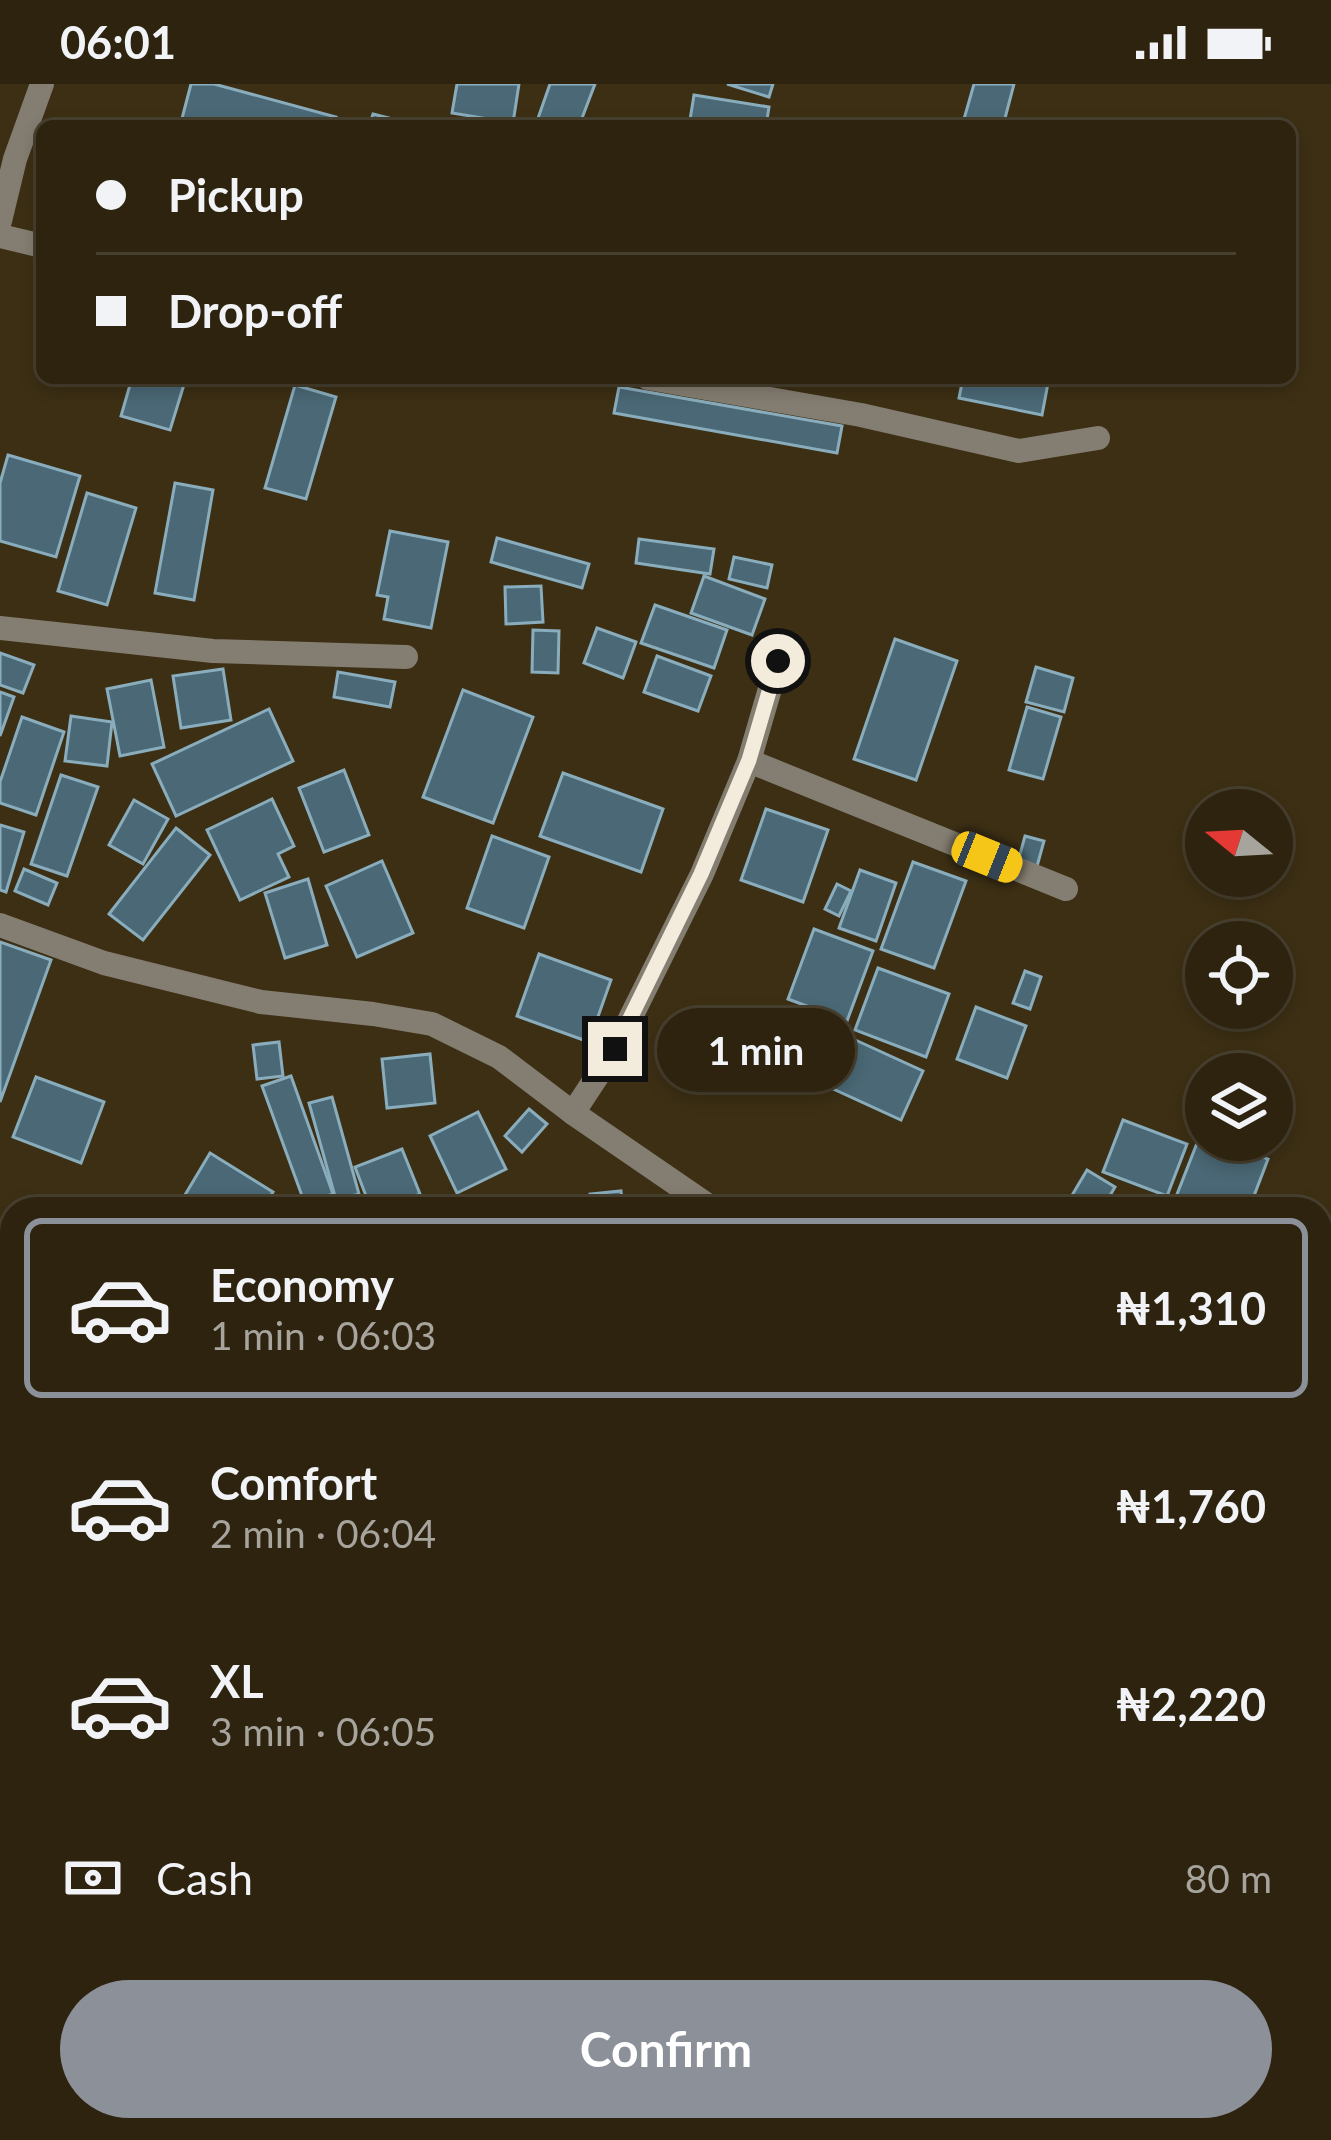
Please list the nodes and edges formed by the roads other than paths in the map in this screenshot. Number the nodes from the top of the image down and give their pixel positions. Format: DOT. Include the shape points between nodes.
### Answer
graph roads {
  1 [pos="42,84"];
  2 [pos="0,221"];
  3 [pos="0,236"];
  4 [pos="36,245"];
  5 [pos="683,384"];
  6 [pos="1098,438"];
  7 [pos="0,628"];
  8 [pos="406,657"];
  9 [pos="778,661"];
  10 [pos="749,760"];
  11 [pos="1066,889"];
  12 [pos="0,925"];
  13 [pos="573,1114"];
  14 [pos="695,1197"];
  1 -- 2 [label="street"];
  3 -- 4 [label="street"];
  5 -- 6 [label="street" via="1019,451"];
  7 -- 8 [label="street" via="213,651"];
  9 -- 10 [label="street"];
  10 -- 11 [label="street"];
  10 -- 13 [label="street" via="615,1049"];
  12 -- 13 [label="street" via="104,963 261,1002 432,1024 499,1057"];
  13 -- 14 [label="street"];
}
